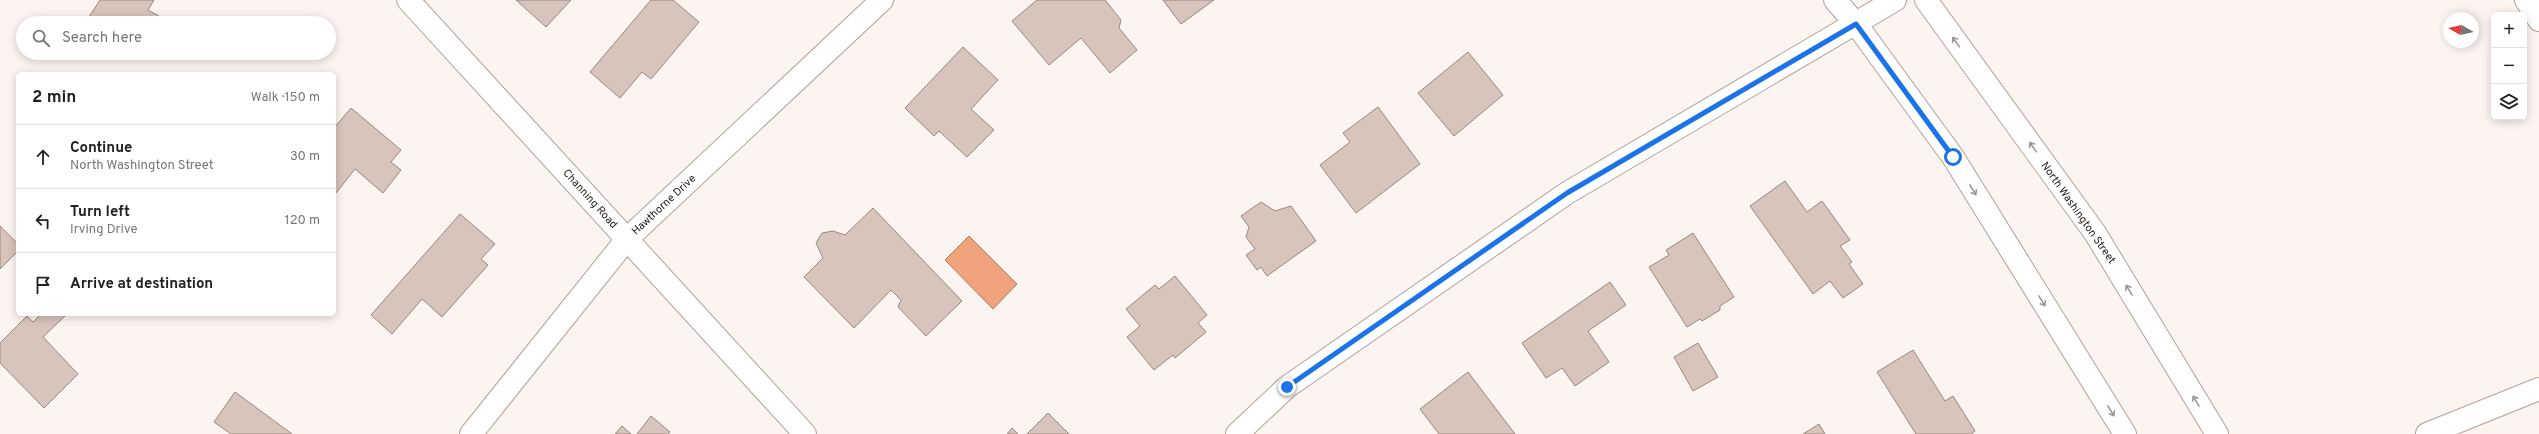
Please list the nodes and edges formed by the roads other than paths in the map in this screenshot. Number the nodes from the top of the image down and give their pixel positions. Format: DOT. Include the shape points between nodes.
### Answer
graph roads {
  1 [pos="408,0"];
  2 [pos="882,0"];
  3 [pos="1835,0"];
  4 [pos="1896,0"];
  5 [pos="1926,0"];
  6 [pos="2526,0"];
  7 [pos="2539,20"];
  8 [pos="1856,24"];
  9 [pos="627,240"];
  10 [pos="2539,389"];
  11 [pos="471,434"];
  12 [pos="805,434"];
  13 [pos="1237,434"];
  14 [pos="2125,434"];
  15 [pos="2217,434"];
  16 [pos="2427,434"];
  1 -- 9 [label="street, Channing Road"];
  2 -- 9 [label="street, Hawthorne Drive"];
  3 -- 8 [label="street"];
  4 -- 8 [label="street"];
  15 -- 5 [label="street, North Washington Street, one-way" via="2095,233"];
  6 -- 7 [label="street"];
  8 -- 13 [label="street" via="1567,193 1287,387"];
  8 -- 14 [label="street, one-way" via="1953,157"];
  9 -- 11 [label="street, Hawthorne Drive"];
  9 -- 12 [label="street, Channing Road"];
  10 -- 16 [label="street"];
}
